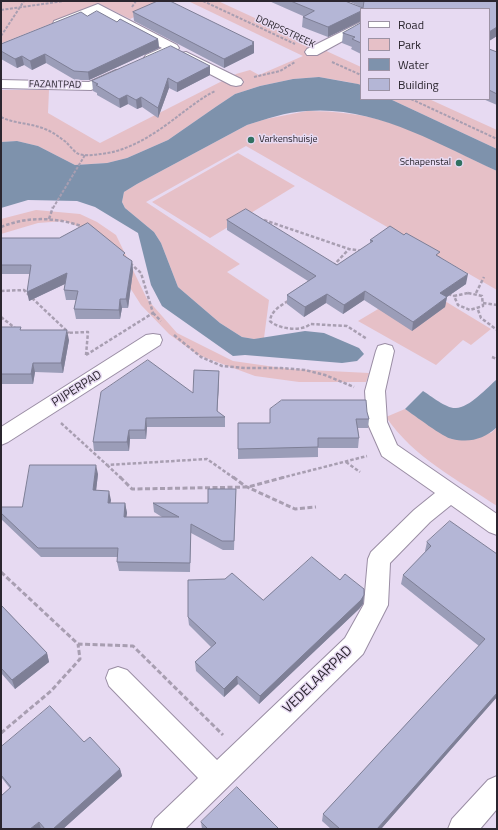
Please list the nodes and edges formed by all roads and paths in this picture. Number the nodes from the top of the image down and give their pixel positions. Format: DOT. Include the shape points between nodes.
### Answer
graph roads {
  1 [pos="24,1"];
  2 [pos="64,1"];
  3 [pos="203,1"];
  4 [pos="20,8"];
  5 [pos="1,10"];
  6 [pos="360,27"];
  7 [pos="49,28"];
  8 [pos="1,36"];
  9 [pos="172,48"];
  10 [pos="312,52"];
  11 [pos="138,64"];
  12 [pos="125,70"];
  13 [pos="360,76"];
  14 [pos="236,82"];
  15 [pos="1,84"];
  16 [pos="413,100"];
  17 [pos="1,117"];
  18 [pos="497,139"];
  19 [pos="85,155"];
  20 [pos="49,219"];
  21 [pos="263,220"];
  22 [pos="1,227"];
  23 [pos="85,227"];
  24 [pos="349,249"];
  25 [pos="365,251"];
  26 [pos="130,263"];
  27 [pos="330,269"];
  28 [pos="484,276"];
  29 [pos="1,291"];
  30 [pos="443,292"];
  31 [pos="476,293"];
  32 [pos="454,296"];
  33 [pos="292,298"];
  34 [pos="483,303"];
  35 [pos="497,305"];
  36 [pos="478,310"];
  37 [pos="153,313"];
  38 [pos="1,317"];
  39 [pos="497,330"];
  40 [pos="19,332"];
  41 [pos="62,332"];
  42 [pos="158,332"];
  43 [pos="69,333"];
  44 [pos="173,335"];
  45 [pos="385,351"];
  46 [pos="86,355"];
  47 [pos="492,357"];
  48 [pos="497,359"];
  49 [pos="85,384"];
  50 [pos="375,391"];
  51 [pos="46,409"];
  52 [pos="1,437"];
  53 [pos="389,450"];
  54 [pos="346,462"];
  55 [pos="107,465"];
  56 [pos="360,472"];
  57 [pos="248,487"];
  58 [pos="449,494"];
  59 [pos="316,507"];
  60 [pos="497,526"];
  61 [pos="78,644"];
  62 [pos="118,678"];
  63 [pos="1,733"];
  64 [pos="216,778"];
  65 [pos="497,789"];
  66 [pos="473,825"];
  67 [pos="165,829"];
  1 -- 4 [label="path"];
  2 -- 4 [label="path"];
  3 -- 10 [label="path, DORPSSTREEK"];
  4 -- 5 [label="path"];
  4 -- 8 [label="path"];
  6 -- 10 [label="street"];
  7 -- 9 [label="street" via="98,8"];
  9 -- 11 [label="street"];
  9 -- 14 [label="street"];
  10 -- 13 [label="path, DORPSSTREEK"];
  10 -- 14 [label="path" via="280,70"];
  12 -- 15 [label="street, FAZANTPAD" via="91,86"];
  14 -- 19 [label="path" via="204,96 139,142 103,155"];
  16 -- 18 [label="path"];
  17 -- 19 [label="path" via="10,122 48,130 64,140 78,154"];
  19 -- 20 [label="path" via="53,207"];
  20 -- 22 [label="path" via="13,221"];
  20 -- 23 [label="path"];
  21 -- 24 [label="path"];
  24 -- 25 [label="path"];
  24 -- 27 [label="path"];
  26 -- 37 [label="path" via="141,273"];
  28 -- 31 [label="path"];
  29 -- 43 [label="path" via="24,290"];
  30 -- 32 [label="path"];
  31 -- 32 [label="path"];
  31 -- 34 [label="path" via="482,296"];
  32 -- 36 [label="path" via="458,306 471,311"];
  33 -- 45 [label="path" via="278,307 270,317 274,326 347,326"];
  34 -- 35 [label="path"];
  34 -- 36 [label="path"];
  36 -- 39 [label="path" via="481,318"];
  37 -- 42 [label="path"];
  37 -- 46 [label="path"];
  38 -- 40 [label="path"];
  41 -- 43 [label="path"];
  42 -- 49 [label="street, PIJPERPAD"];
  43 -- 46 [label="path" via="88,332"];
  44 -- 50 [label="path" via="195,352 219,364 245,368 281,367 304,370 334,378 346,386"];
  45 -- 50 [label="street"];
  46 -- 49 [label="path"];
  47 -- 48 [label="path"];
  49 -- 51 [label="street, PIJPERPAD"];
  50 -- 53 [label="street" via="377,422"];
  51 -- 52 [label="street, PIJPERPAD"];
  51 -- 55 [label="path"];
  53 -- 54 [label="path"];
  53 -- 58 [label="street"];
  54 -- 56 [label="path"];
  54 -- 57 [label="path"];
  55 -- 57 [label="path" via="207,459"];
  55 -- 57 [label="path" via="132,489"];
  57 -- 59 [label="path" via="295,509"];
  58 -- 60 [label="street"];
  58 -- 64 [label="street, VEDELAARPAD" via="422,516 380,559 376,605 354,646"];
  61 -- 63 [label="path" via="80,659 51,691"];
  62 -- 64 [label="street"];
  64 -- 67 [label="street, VEDELAARPAD"];
  65 -- 66 [label="street"];
}
